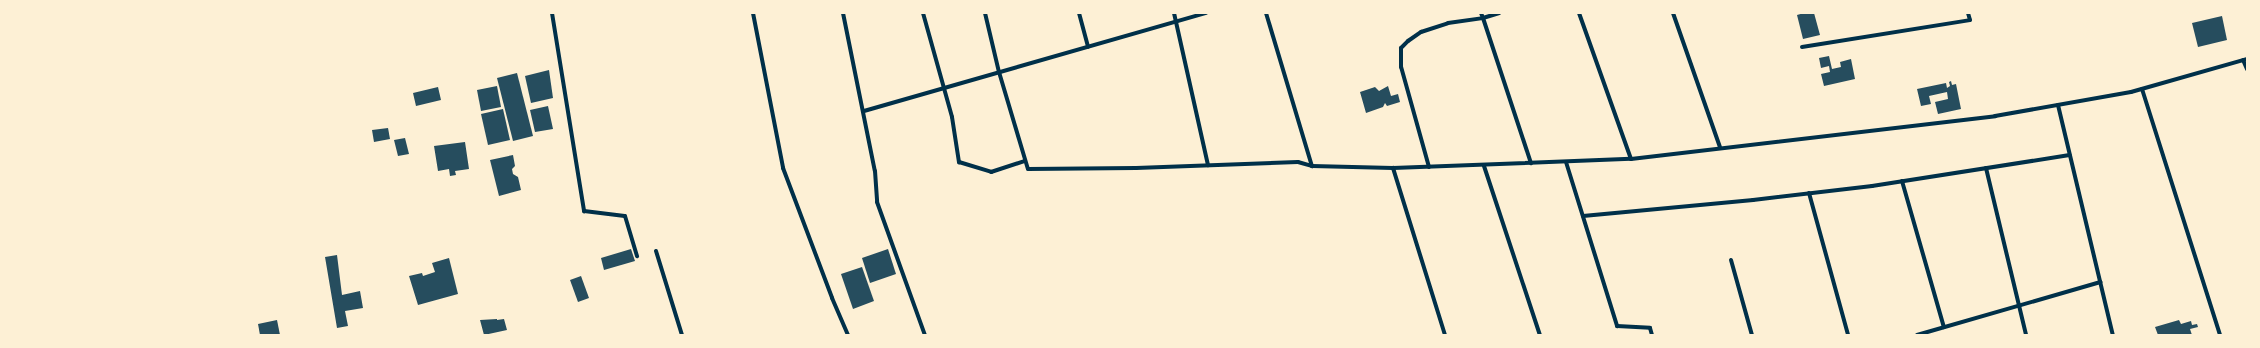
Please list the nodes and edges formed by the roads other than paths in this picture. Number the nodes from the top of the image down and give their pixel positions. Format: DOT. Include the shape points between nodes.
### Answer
graph roads {
  1 [pos="552,13"];
  2 [pos="753,13"];
  3 [pos="844,13"];
  4 [pos="923,13"];
  5 [pos="984,13"];
  6 [pos="1079,13"];
  7 [pos="1174,13"];
  8 [pos="1206,13"];
  9 [pos="1266,13"];
  10 [pos="1499,13"];
  11 [pos="1579,13"];
  12 [pos="1673,13"];
  13 [pos="1968,13"];
  14 [pos="1482,15"];
  15 [pos="1176,22"];
  16 [pos="1088,47"];
  17 [pos="1802,47"];
  18 [pos="2245,59"];
  19 [pos="2247,69"];
  20 [pos="999,72"];
  21 [pos="944,88"];
  22 [pos="2142,89"];
  23 [pos="2058,105"];
  24 [pos="864,111"];
  25 [pos="1720,147"];
  26 [pos="2070,155"];
  27 [pos="1631,159"];
  28 [pos="1024,161"];
  29 [pos="1566,162"];
  30 [pos="1531,163"];
  31 [pos="1208,165"];
  32 [pos="1312,166"];
  33 [pos="1484,166"];
  34 [pos="1429,167"];
  35 [pos="1393,168"];
  36 [pos="1986,168"];
  37 [pos="1902,181"];
  38 [pos="1808,193"];
  39 [pos="1583,216"];
  40 [pos="656,251"];
  41 [pos="637,256"];
  42 [pos="1731,260"];
  43 [pos="2101,282"];
  44 [pos="2019,304"];
  45 [pos="1944,327"];
  46 [pos="1929,334"];
  47 [pos="682,335"];
  48 [pos="848,335"];
  49 [pos="925,335"];
  50 [pos="1445,335"];
  51 [pos="1540,335"];
  52 [pos="1652,335"];
  53 [pos="1752,335"];
  54 [pos="1848,335"];
  55 [pos="1917,335"];
  56 [pos="2026,335"];
  57 [pos="2114,335"];
  58 [pos="2220,335"];
  1 -- 41 [label="street" via="584,211 625,216"];
  2 -- 48 [label="street" via="783,168"];
  3 -- 24 [label="street"];
  4 -- 21 [label="street"];
  5 -- 20 [label="street"];
  6 -- 16 [label="street"];
  7 -- 15 [label="street"];
  8 -- 15 [label="street"];
  9 -- 32 [label="street"];
  10 -- 14 [label="street"];
  11 -- 27 [label="street"];
  12 -- 25 [label="street"];
  13 -- 17 [label="street" via="1970,20"];
  14 -- 30 [label="street"];
  14 -- 34 [label="street" via="1421,32 1401,48 1401,68"];
  15 -- 16 [label="street"];
  15 -- 31 [label="street"];
  16 -- 20 [label="street"];
  18 -- 19 [label="street"];
  18 -- 22 [label="street"];
  20 -- 21 [label="street"];
  20 -- 28 [label="street"];
  21 -- 24 [label="street"];
  21 -- 28 [label="street" via="952,117 959,162 991,172"];
  22 -- 23 [label="street"];
  22 -- 58 [label="street"];
  23 -- 25 [label="street" via="1995,116"];
  23 -- 26 [label="street"];
  24 -- 49 [label="street" via="875,171 877,202"];
  25 -- 27 [label="street"];
  26 -- 36 [label="street"];
  26 -- 43 [label="street"];
  27 -- 29 [label="street"];
  28 -- 31 [label="street" via="1028,169 1065,170"];
  29 -- 30 [label="street"];
  29 -- 39 [label="street"];
  30 -- 33 [label="street"];
  31 -- 32 [label="street" via="1298,162"];
  32 -- 35 [label="street"];
  33 -- 34 [label="street"];
  33 -- 51 [label="street"];
  34 -- 35 [label="street"];
  35 -- 50 [label="street"];
  36 -- 37 [label="street"];
  36 -- 44 [label="street"];
  37 -- 38 [label="street"];
  37 -- 45 [label="street"];
  38 -- 39 [label="street"];
  38 -- 54 [label="street"];
  39 -- 52 [label="street" via="1617,326 1650,328"];
  40 -- 47 [label="street"];
  42 -- 53 [label="street"];
  43 -- 44 [label="street"];
  43 -- 57 [label="street"];
  44 -- 45 [label="street"];
  44 -- 56 [label="street"];
  45 -- 46 [label="street"];
  46 -- 55 [label="street"];
}
